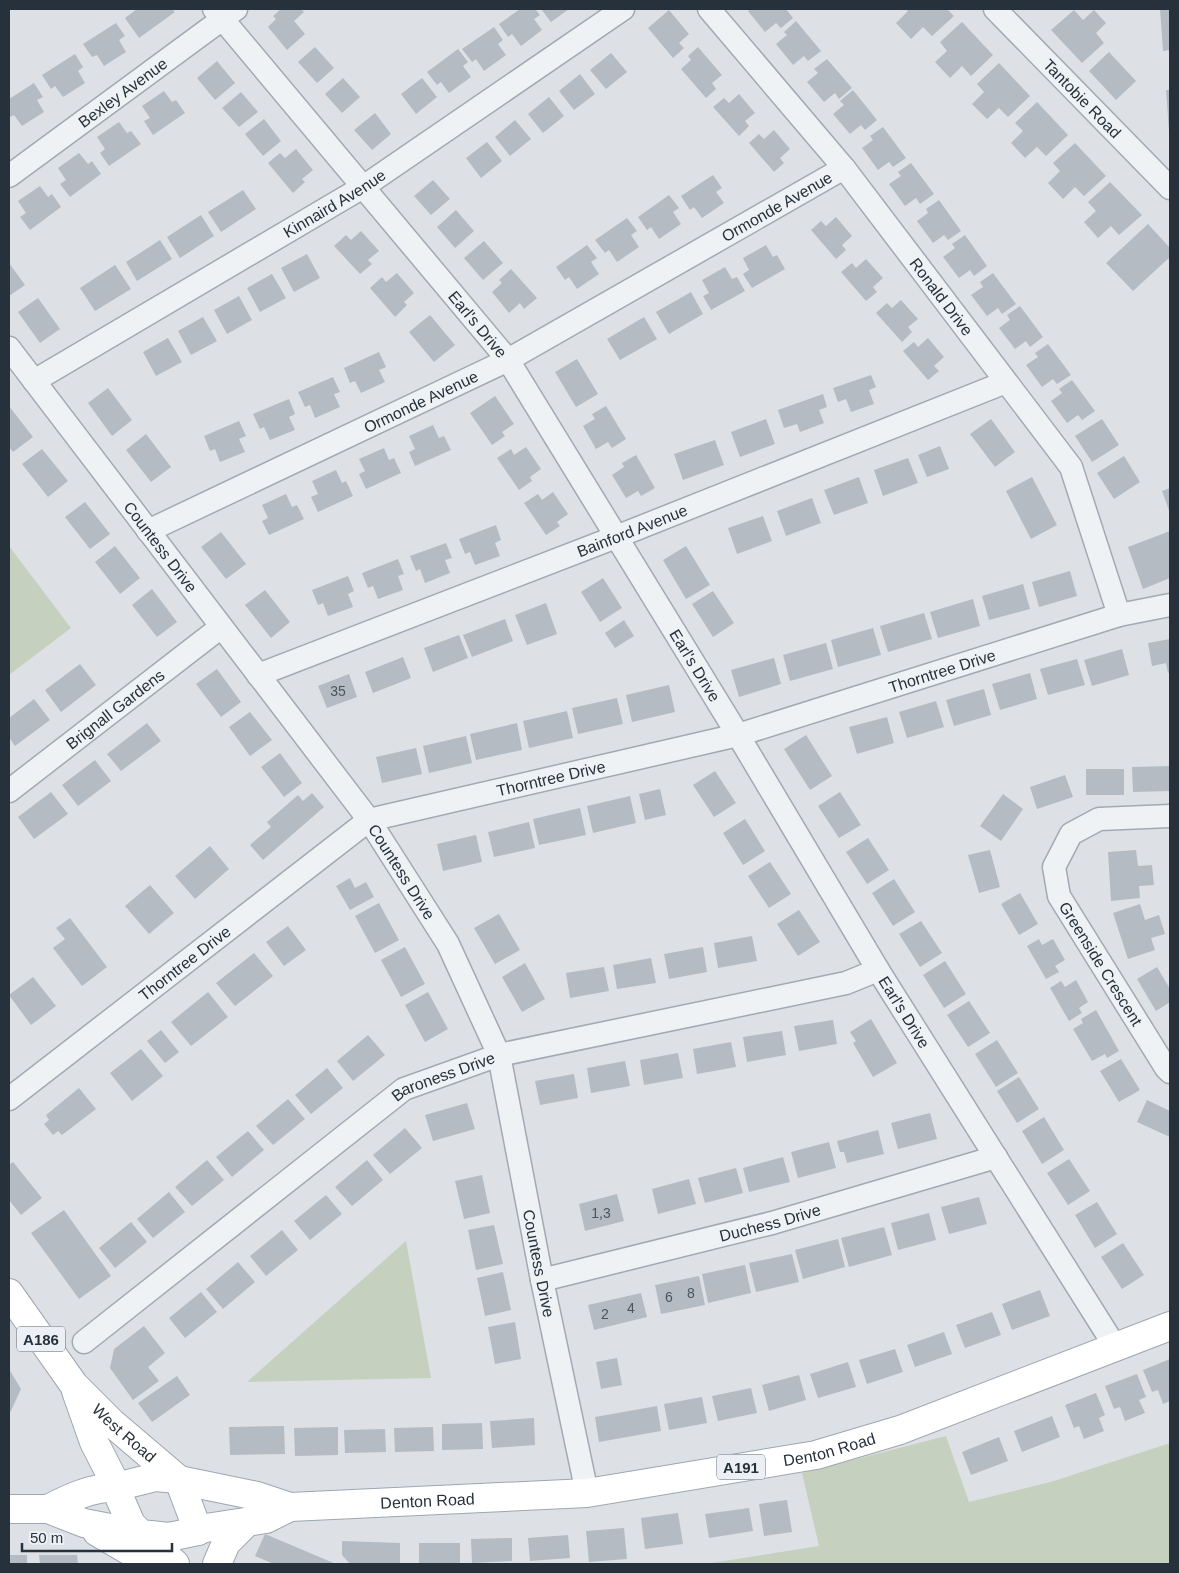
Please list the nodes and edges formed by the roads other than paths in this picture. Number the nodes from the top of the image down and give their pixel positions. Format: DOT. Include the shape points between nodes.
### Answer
graph roads {
  1 [pos="624,9"];
  2 [pos="709,9"];
  3 [pos="995,9"];
  4 [pos="224,12"];
  5 [pos="844,168"];
  6 [pos="9,176"];
  7 [pos="363,187"];
  8 [pos="1170,188"];
  9 [pos="9,348"];
  10 [pos="508,360"];
  11 [pos="34,381"];
  12 [pos="1006,382"];
  13 [pos="148,531"];
  14 [pos="616,537"];
  15 [pos="1170,605"];
  16 [pos="1120,616"];
  17 [pos="221,626"];
  18 [pos="258,675"];
  19 [pos="738,735"];
  20 [pos="9,791"];
  21 [pos="1170,816"];
  22 [pos="369,820"];
  23 [pos="878,970"];
  24 [pos="500,1054"];
  25 [pos="1170,1072"];
  26 [pos="9,1099"];
  27 [pos="996,1157"];
  28 [pos="542,1280"];
  29 [pos="9,1293"];
  30 [pos="1170,1326"];
  31 [pos="84,1342"];
  32 [pos="1116,1348"];
  33 [pos="103,1432"];
  34 [pos="178,1480"];
  35 [pos="116,1486"];
  36 [pos="238,1492"];
  37 [pos="587,1493"];
  38 [pos="59,1503"];
  39 [pos="290,1507"];
  40 [pos="9,1509"];
  41 [pos="247,1522"];
  42 [pos="84,1523"];
  43 [pos="199,1530"];
  44 [pos="142,1535"];
  45 [pos="152,1564"];
  46 [pos="175,1564"];
  47 [pos="217,1564"];
  1 -- 7 [label="street, Kinnaird Avenue"];
  2 -- 5 [label="street, Ronald Drive"];
  3 -- 8 [label="street, Tantobie Road"];
  4 -- 6 [label="street, Bexley Avenue"];
  4 -- 7 [label="street, Earl's Drive"];
  5 -- 10 [label="street, Ormonde Avenue"];
  5 -- 12 [label="street, Ronald Drive"];
  7 -- 10 [label="street, Earl's Drive"];
  7 -- 11 [label="street, Kinnaird Avenue"];
  9 -- 11 [label="street, Countess Drive"];
  10 -- 13 [label="street, Ormonde Avenue"];
  10 -- 14 [label="street, Earl's Drive"];
  11 -- 13 [label="street, Countess Drive"];
  12 -- 14 [label="street, Bainford Avenue"];
  12 -- 16 [label="street, Ronald Drive" via="1071,467"];
  13 -- 17 [label="street, Countess Drive"];
  14 -- 18 [label="street, Bainford Avenue"];
  14 -- 19 [label="street, Earl's Drive"];
  15 -- 16 [label="street, Thorntree Drive"];
  16 -- 19 [label="street, Thorntree Drive"];
  17 -- 18 [label="street, Countess Drive"];
  17 -- 20 [label="street, Brignall Gardens"];
  18 -- 22 [label="street, Countess Drive"];
  19 -- 22 [label="street, Thorntree Drive"];
  19 -- 23 [label="street, Earl's Drive"];
  21 -- 25 [label="street, Greenside Crescent" via="1100,819 1071,834 1054,867 1059,896"];
  22 -- 24 [label="street, Countess Drive" via="448,944"];
  22 -- 26 [label="street, Thorntree Drive"];
  23 -- 24 [label="street, Baroness Drive" via="846,982"];
  23 -- 27 [label="street, Earl's Drive"];
  24 -- 28 [label="street, Countess Drive"];
  24 -- 31 [label="street, Baroness Drive" via="404,1090"];
  27 -- 28 [label="street, Duchess Drive" via="772,1223"];
  27 -- 32 [label="street, Earl's Drive"];
  28 -- 37 [label="street, Countess Drive"];
  29 -- 33 [label="main road, West Road / A186"];
  30 -- 32 [label="main road, Denton Road / A191"];
  32 -- 37 [label="main road, Denton Road / A191" via="900,1430 816,1455"];
  33 -- 34 [label="main road, West Road / A186"];
  33 -- 35 [label="main road, West Road / A186"];
  33 -- 36 [label="main road" via="152,1442"];
  33 -- 38 [label="main road" via="85,1474"];
  34 -- 35 [label="main road, A191" via="156,1477"];
  34 -- 36 [label="main road, Denton Road / A191"];
  34 -- 43 [label="main road, A186"];
  35 -- 38 [label="main road, A191"];
  35 -- 44 [label="main road, A186" via="132,1524"];
  36 -- 39 [label="main road, Denton Road / A191"];
  37 -- 39 [label="main road, Denton Road / A191"];
  38 -- 40 [label="main road, A191"];
  38 -- 42 [label="main road, A191"];
  39 -- 41 [label="main road, Denton Road / A191" via="266,1519"];
  41 -- 43 [label="main road, Denton Road / A191"];
  41 -- 47 [label="main road" via="226,1543"];
  42 -- 44 [label="main road, A191"];
  42 -- 45 [label="main road"];
  43 -- 44 [label="main road, A191" via="169,1537"];
  43 -- 47 [label="main road, A186"];
  44 -- 46 [label="main road, A186"];
}
